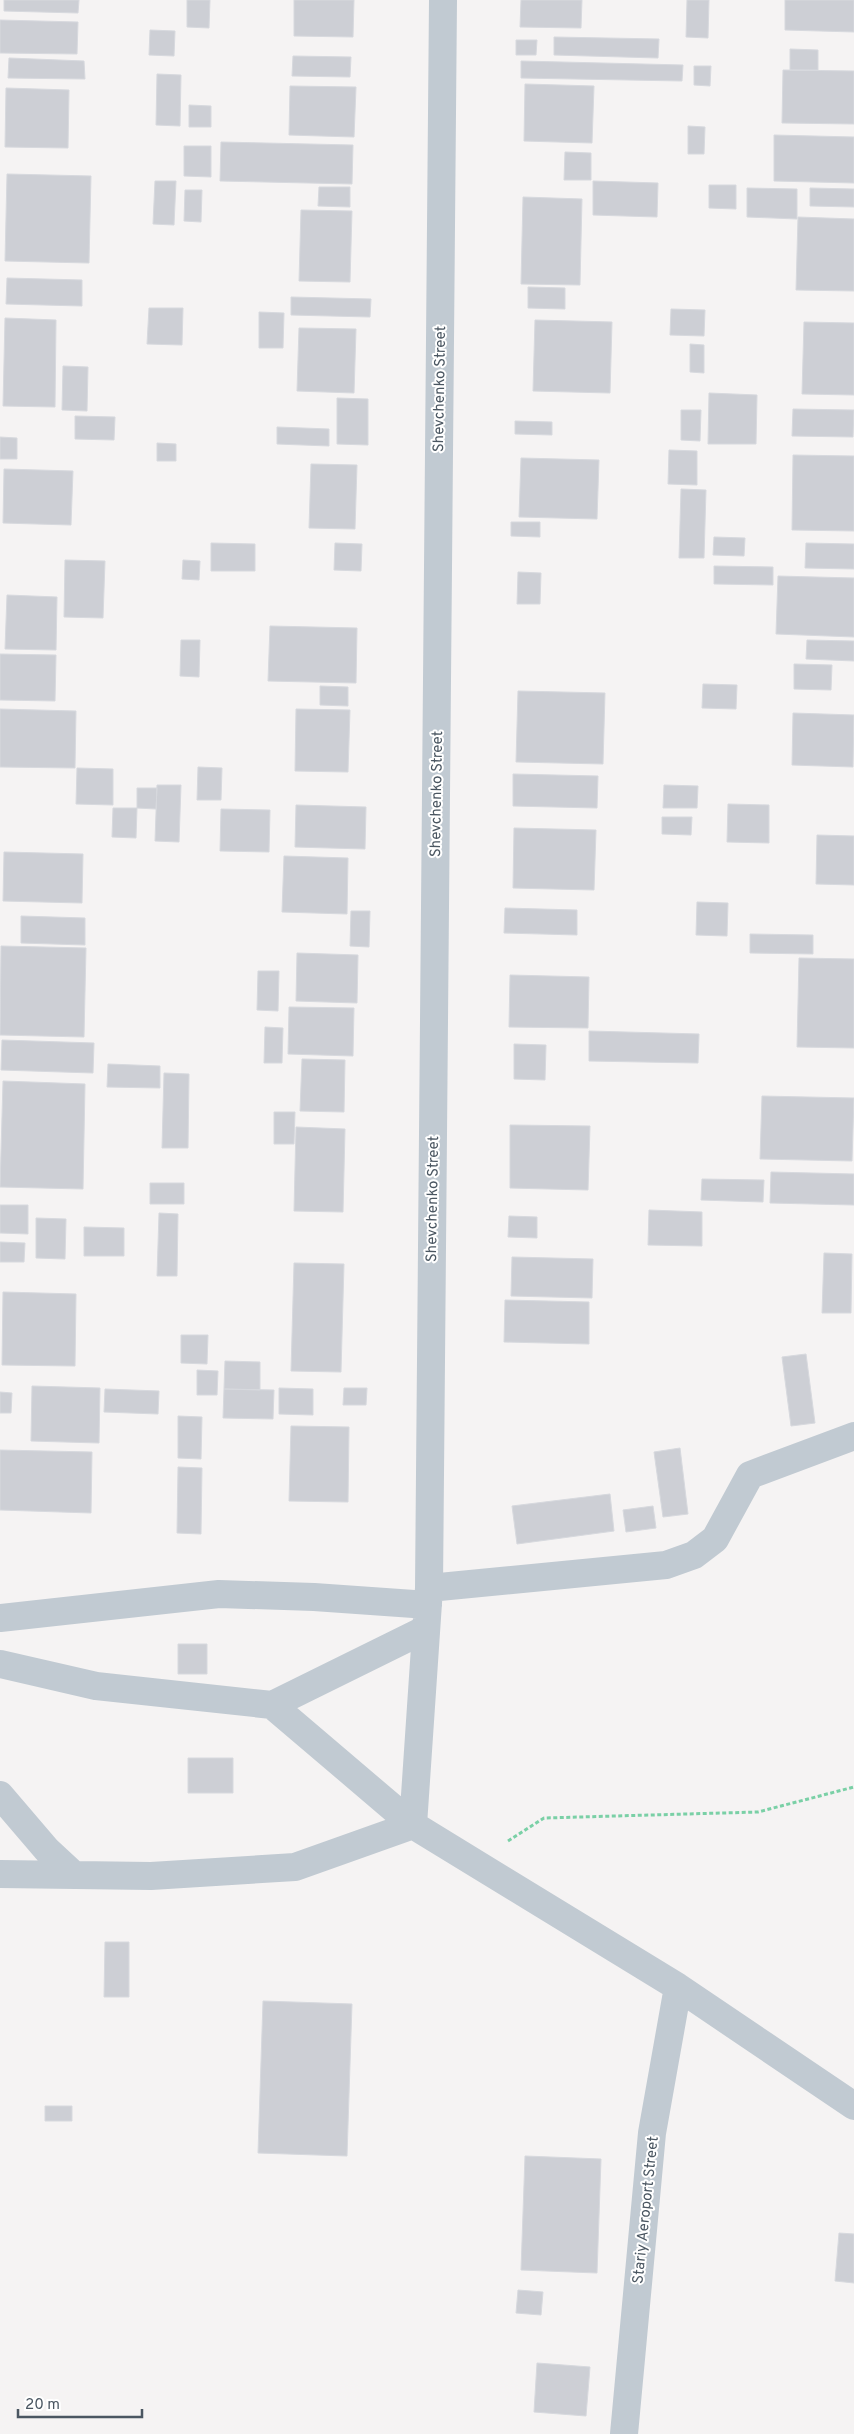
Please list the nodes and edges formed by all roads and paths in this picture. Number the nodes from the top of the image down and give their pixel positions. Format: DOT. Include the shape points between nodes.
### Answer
graph roads {
  1 [pos="443,0"];
  2 [pos="854,1436"];
  3 [pos="427,1607"];
  4 [pos="0,1618"];
  5 [pos="0,1664"];
  6 [pos="272,1705"];
  7 [pos="854,1787"];
  8 [pos="0,1795"];
  9 [pos="413,1825"];
  10 [pos="474,1863"];
  11 [pos="0,1874"];
  12 [pos="74,1875"];
  13 [pos="678,1987"];
  14 [pos="854,2106"];
  15 [pos="624,2434"];
  1 -- 3 [label="street, Shevchenko Street"];
  2 -- 3 [label="street" via="750,1475 715,1540 694,1555 666,1565"];
  3 -- 4 [label="street" via="314,1597 219,1594"];
  3 -- 6 [label="street"];
  3 -- 9 [label="street, Shevchenko Street"];
  5 -- 6 [label="street" via="96,1686"];
  6 -- 9 [label="street"];
  7 -- 10 [label="path" via="758,1812 544,1818"];
  8 -- 12 [label="street"];
  9 -- 10 [label="street"];
  9 -- 12 [label="street" via="295,1867 151,1876"];
  10 -- 13 [label="street"];
  11 -- 12 [label="street"];
  13 -- 14 [label="street"];
  13 -- 15 [label="street, Stariy Aeroport Street" via="652,2133"];
}
